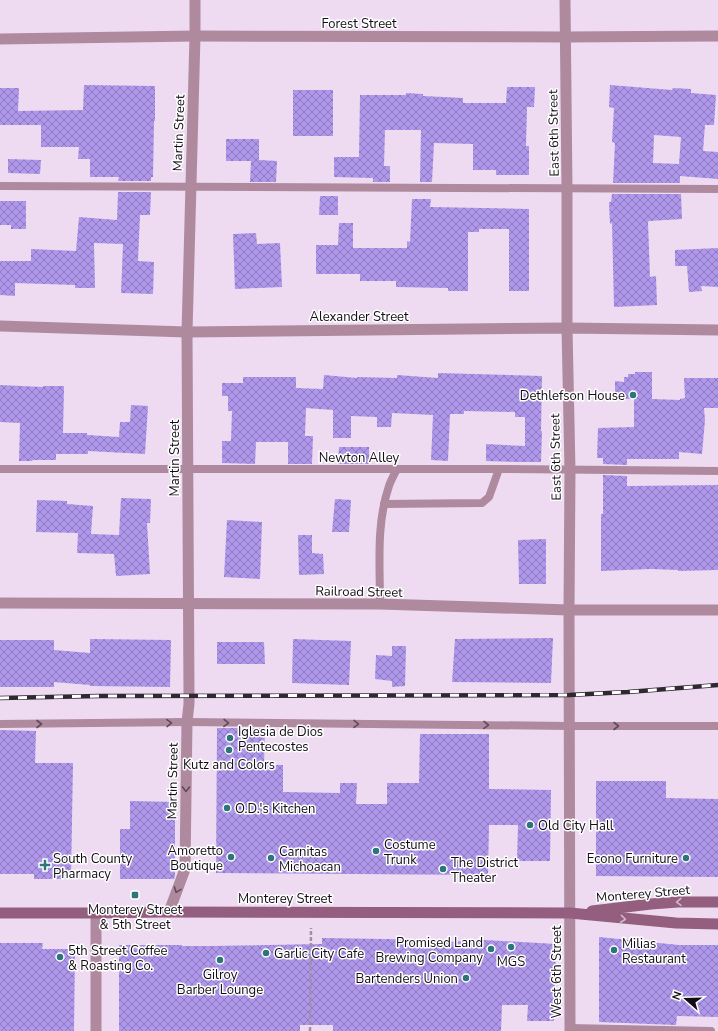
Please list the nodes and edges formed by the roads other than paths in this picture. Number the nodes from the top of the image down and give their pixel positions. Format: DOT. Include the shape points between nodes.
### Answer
graph roads {
  1 [pos="195,0"];
  2 [pos="565,0"];
  3 [pos="195,36"];
  4 [pos="718,36"];
  5 [pos="565,37"];
  6 [pos="0,39"];
  7 [pos="0,186"];
  8 [pos="191,186"];
  9 [pos="568,188"];
  10 [pos="718,189"];
  11 [pos="0,326"];
  12 [pos="567,328"];
  13 [pos="718,330"];
  14 [pos="187,332"];
  15 [pos="0,469"];
  16 [pos="188,469"];
  17 [pos="397,469"];
  18 [pos="499,469"];
  19 [pos="570,470"];
  20 [pos="718,472"];
  21 [pos="384,504"];
  22 [pos="0,604"];
  23 [pos="189,604"];
  24 [pos="380,604"];
  25 [pos="569,610"];
  26 [pos="718,610"];
  27 [pos="186,722"];
  28 [pos="0,724"];
  29 [pos="569,726"];
  30 [pos="718,726"];
  31 [pos="718,902"];
  32 [pos="168,912"];
  33 [pos="0,913"];
  34 [pos="96,913"];
  35 [pos="570,913"];
  36 [pos="718,924"];
  37 [pos="570,1029"];
  38 [pos="96,1031"];
  39 [pos="711,1031"];
  1 -- 3 [label="street, Martin Street"];
  2 -- 5 [label="street, East 6th Street"];
  3 -- 5 [label="street, Forest Street"];
  3 -- 6 [label="street, Forest Street"];
  3 -- 8 [label="street, Martin Street"];
  4 -- 5 [label="street, Forest Street"];
  5 -- 9 [label="street, East 6th Street"];
  7 -- 8 [label="lane"];
  8 -- 9 [label="lane"];
  8 -- 14 [label="street, Martin Street"];
  9 -- 10 [label="lane"];
  9 -- 12 [label="street, East 6th Street"];
  11 -- 14 [label="street, Alexander Street"];
  12 -- 13 [label="street, Alexander Street"];
  12 -- 14 [label="street, Alexander Street"];
  12 -- 19 [label="street, East 6th Street"];
  14 -- 16 [label="street, Martin Street"];
  15 -- 16 [label="lane, Newton Alley"];
  16 -- 17 [label="lane, Newton Alley"];
  16 -- 23 [label="street, Martin Street"];
  17 -- 18 [label="lane, Newton Alley"];
  17 -- 21 [label="lane" via="389,484"];
  18 -- 19 [label="lane, Newton Alley"];
  18 -- 21 [label="lane" via="489,497 482,503"];
  19 -- 20 [label="lane, Newton Alley"];
  19 -- 25 [label="street, East 6th Street"];
  21 -- 24 [label="lane" via="380,532"];
  22 -- 23 [label="street, Railroad Street"];
  23 -- 24 [label="street, Railroad Street"];
  23 -- 27 [label="street, Martin Street" via="189,704"];
  24 -- 25 [label="street, Railroad Street"];
  25 -- 26 [label="street, Railroad Street"];
  25 -- 29 [label="street, East 6th Street"];
  28 -- 27 [label="lane, one-way"];
  27 -- 29 [label="lane, one-way"];
  27 -- 32 [label="street, Martin Street, one-way" via="185,869"];
  29 -- 30 [label="lane, one-way"];
  29 -- 35 [label="street, East 6th Street"];
  31 -- 35 [label="main road, Monterey Street, one-way" via="651,904"];
  32 -- 34 [label="main road, Monterey Street"];
  32 -- 35 [label="main road, Monterey Street"];
  33 -- 34 [label="main road, Monterey Street"];
  34 -- 38 [label="street"];
  35 -- 36 [label="main road, Monterey Street, one-way" via="676,923"];
  35 -- 37 [label="street, West 6th Street"];
  37 -- 39 [label="lane"];
}
